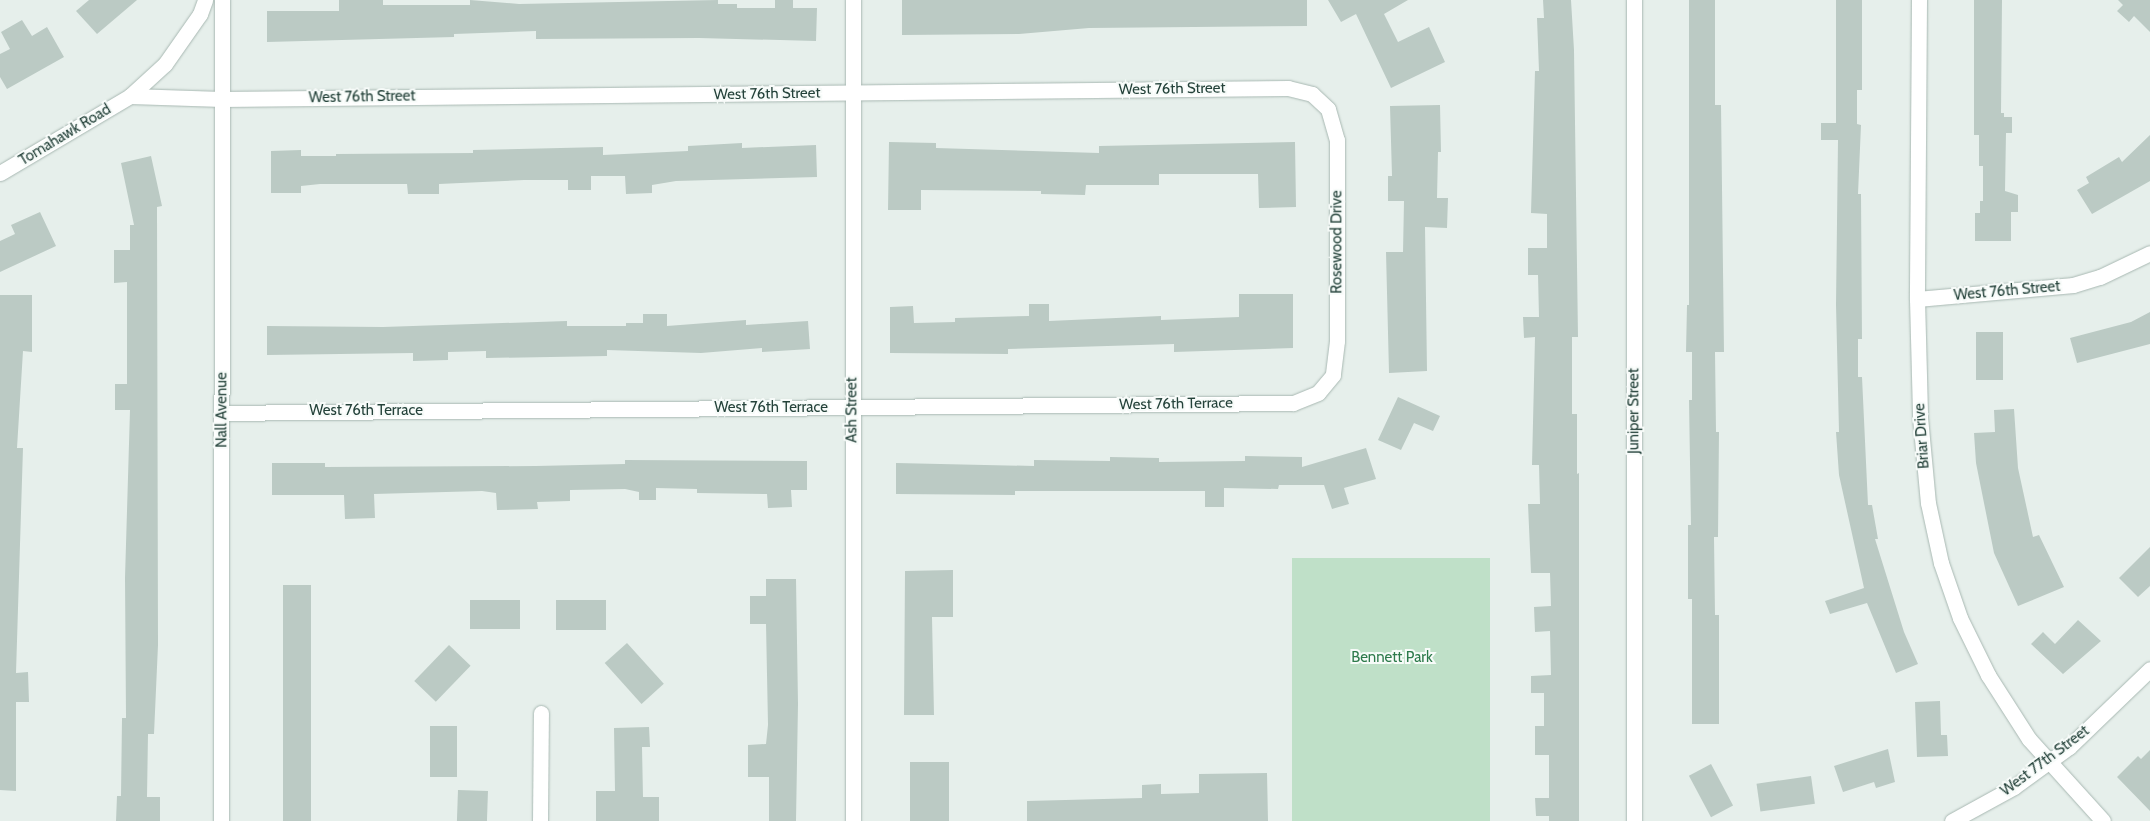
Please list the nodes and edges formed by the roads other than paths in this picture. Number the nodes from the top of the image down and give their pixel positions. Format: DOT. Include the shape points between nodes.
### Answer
graph roads {
  1 [pos="205,0"];
  2 [pos="222,0"];
  3 [pos="853,0"];
  4 [pos="1634,0"];
  5 [pos="1919,0"];
  6 [pos="853,93"];
  7 [pos="1312,94"];
  8 [pos="130,96"];
  9 [pos="222,99"];
  10 [pos="0,173"];
  11 [pos="2150,253"];
  12 [pos="1917,299"];
  13 [pos="1318,393"];
  14 [pos="852,408"];
  15 [pos="222,412"];
  16 [pos="2150,668"];
  17 [pos="541,714"];
  18 [pos="2048,762"];
  19 [pos="221,821"];
  20 [pos="540,821"];
  21 [pos="853,821"];
  22 [pos="1634,821"];
  23 [pos="1952,821"];
  24 [pos="2103,821"];
  1 -- 8 [label="street, Tomahawk Road" via="200,14 165,64"];
  2 -- 9 [label="street, Nall Avenue"];
  3 -- 6 [label="street, Ash Street"];
  4 -- 22 [label="street, Juniper Street"];
  5 -- 12 [label="street, Briar Drive"];
  6 -- 7 [label="street, West 76th Street" via="1288,88"];
  6 -- 9 [label="street, West 76th Street"];
  6 -- 14 [label="street, Ash Street"];
  7 -- 13 [label="street, Rosewood Drive" via="1328,110 1337,140 1337,342 1334,374"];
  8 -- 9 [label="street"];
  8 -- 10 [label="street, Tomahawk Road"];
  9 -- 15 [label="street, Nall Avenue"];
  11 -- 12 [label="street, West 76th Street" via="2117,270 2073,285"];
  12 -- 18 [label="street, Briar Drive" via="1920,417 1928,503 1941,563 1960,618 1988,675 2029,739"];
  13 -- 14 [label="street, West 76th Terrace" via="1293,403"];
  14 -- 15 [label="street, West 76th Terrace"];
  14 -- 21 [label="street, Ash Street"];
  15 -- 19 [label="street, Nall Avenue"];
  16 -- 18 [label="street, West 77th Street" via="2069,747"];
  17 -- 20 [label="street"];
  18 -- 23 [label="street, West 77th Street" via="2014,787"];
  18 -- 24 [label="street, Briar Drive"];
}
